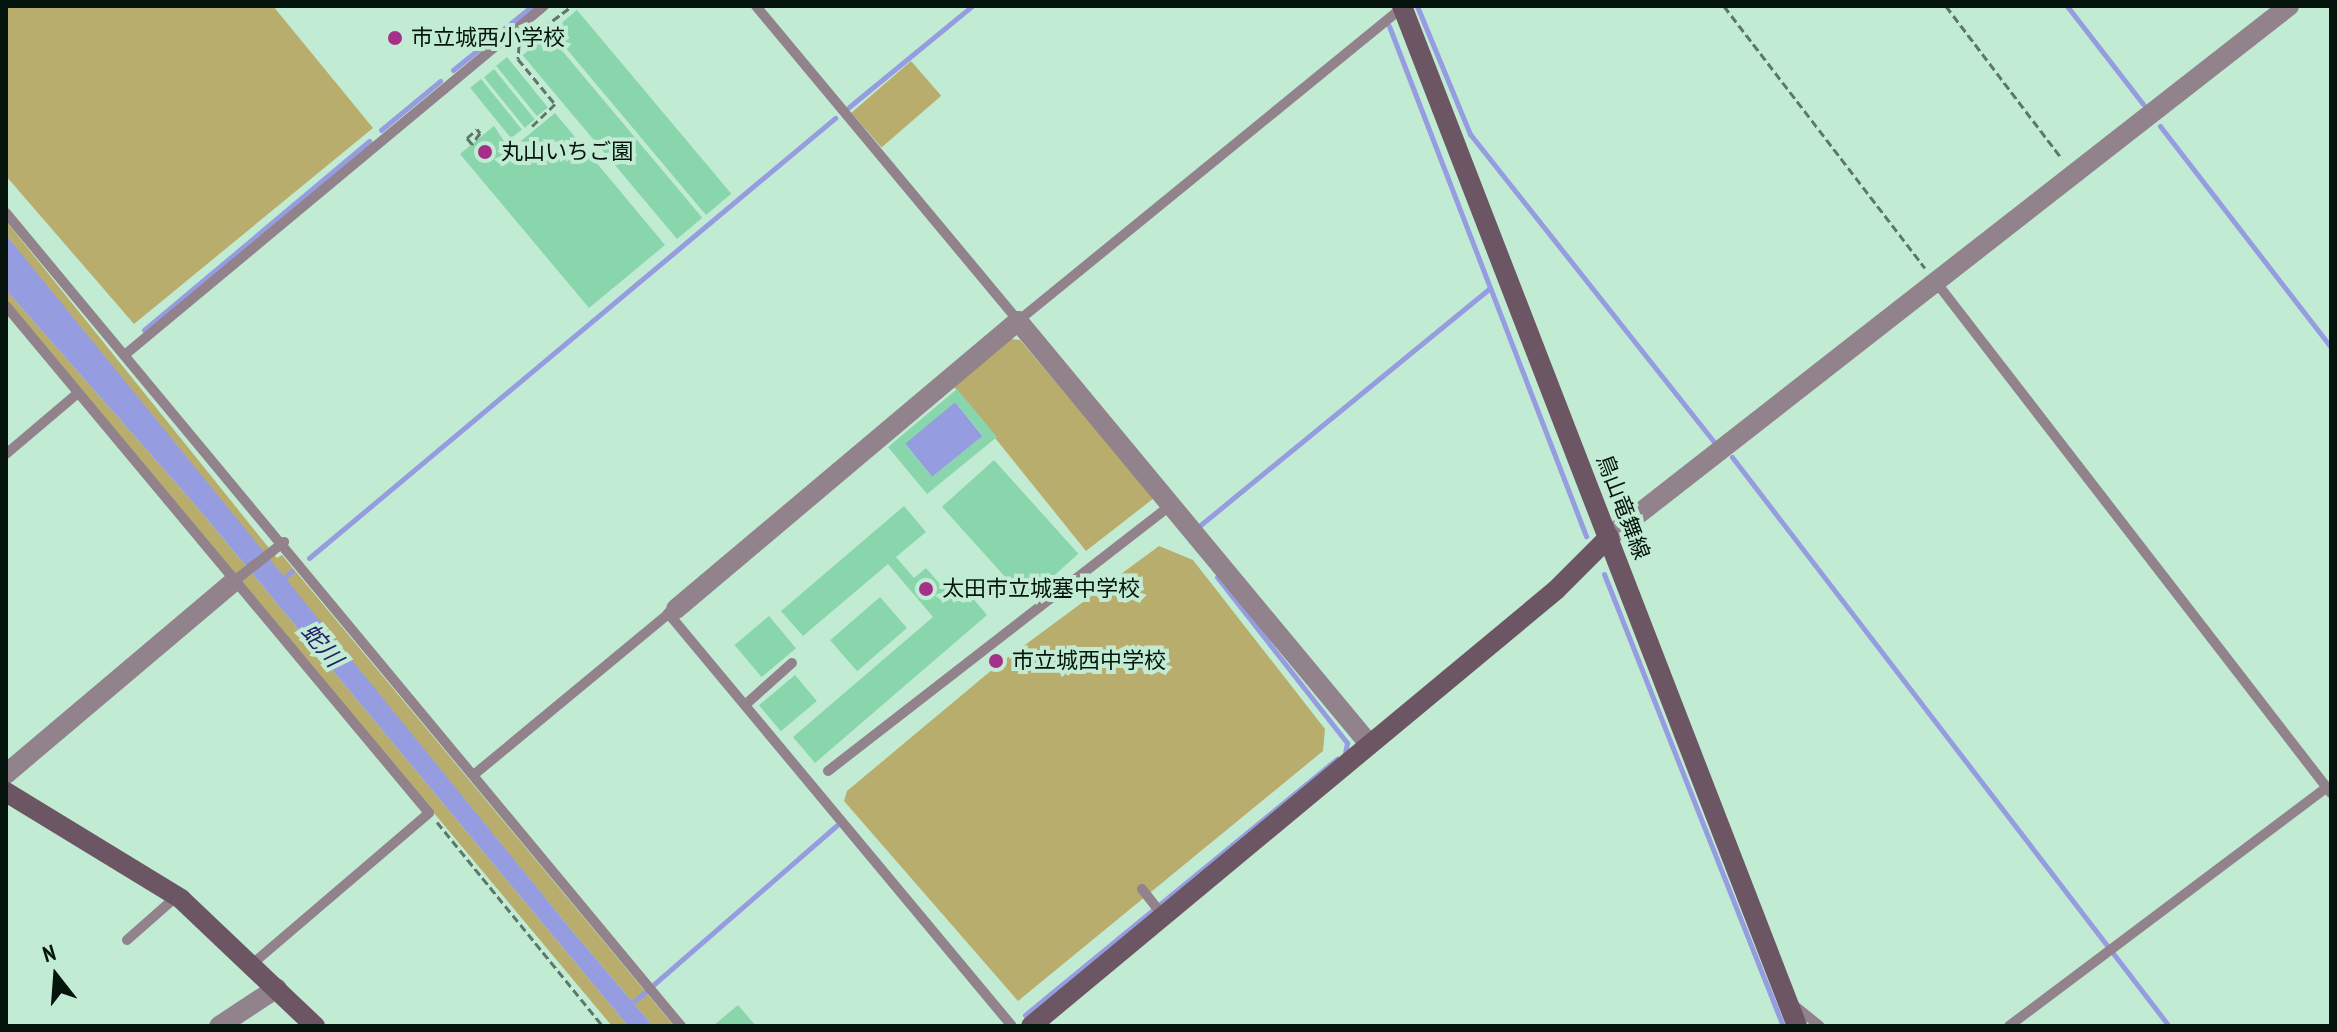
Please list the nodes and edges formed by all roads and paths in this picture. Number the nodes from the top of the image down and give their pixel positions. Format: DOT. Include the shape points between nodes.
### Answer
graph roads {
  1 [pos="544,6"];
  2 [pos="572,6"];
  3 [pos="756,6"];
  4 [pos="1402,6"];
  5 [pos="1724,6"];
  6 [pos="1946,6"];
  7 [pos="2289,6"];
  8 [pos="509,35"];
  9 [pos="519,44"];
  10 [pos="532,126"];
  11 [pos="2073,174"];
  12 [pos="6,213"];
  13 [pos="1935,280"];
  14 [pos="6,306"];
  15 [pos="1018,321"];
  16 [pos="127,353"];
  17 [pos="78,393"];
  18 [pos="6,454"];
  19 [pos="1171,505"];
  20 [pos="1609,537"];
  21 [pos="282,544"];
  22 [pos="236,581"];
  23 [pos="672,611"];
  24 [pos="792,663"];
  25 [pos="745,705"];
  26 [pos="1369,744"];
  27 [pos="828,771"];
  28 [pos="476,773"];
  29 [pos="6,774"];
  30 [pos="2329,790"];
  31 [pos="6,792"];
  32 [pos="429,813"];
  33 [pos="1142,889"];
  34 [pos="177,896"];
  35 [pos="1158,909"];
  36 [pos="127,940"];
  37 [pos="252,964"];
  38 [pos="277,988"];
  39 [pos="1788,1001"];
  40 [pos="219,1026"];
  41 [pos="315,1026"];
  42 [pos="603,1026"];
  43 [pos="681,1026"];
  44 [pos="1012,1026"];
  45 [pos="1031,1026"];
  46 [pos="1797,1026"];
  47 [pos="1820,1026"];
  48 [pos="2009,1026"];
  1 -- 8 [label="lane"];
  2 -- 9 [label="path"];
  3 -- 15 [label="lane"];
  4 -- 15 [label="lane"];
  4 -- 20 [label="street, 鳥山竜舞線"];
  5 -- 13 [label="path"];
  6 -- 11 [label="path"];
  7 -- 11 [label="street"];
  8 -- 9 [label="path"];
  8 -- 16 [label="lane"];
  9 -- 10 [label="path" via="518,59 555,104"];
  11 -- 13 [label="street"];
  12 -- 16 [label="lane"];
  13 -- 20 [label="street"];
  13 -- 30 [label="lane"];
  14 -- 17 [label="lane"];
  15 -- 19 [label="street"];
  15 -- 23 [label="street"];
  16 -- 21 [label="lane"];
  17 -- 18 [label="lane"];
  17 -- 22 [label="lane"];
  19 -- 26 [label="street"];
  19 -- 27 [label="lane"];
  20 -- 26 [label="street"];
  20 -- 39 [label="street, 鳥山竜舞線"];
  21 -- 22 [label="lane"];
  21 -- 28 [label="lane"];
  22 -- 29 [label="street"];
  22 -- 32 [label="lane"];
  23 -- 25 [label="lane"];
  23 -- 28 [label="lane"];
  24 -- 25 [label="lane"];
  25 -- 44 [label="lane"];
  26 -- 35 [label="street"];
  28 -- 43 [label="lane"];
  30 -- 48 [label="lane"];
  31 -- 34 [label="street"];
  32 -- 37 [label="lane"];
  32 -- 42 [label="path"];
  33 -- 35 [label="lane"];
  34 -- 36 [label="lane"];
  34 -- 37 [label="street"];
  35 -- 45 [label="street"];
  37 -- 38 [label="street"];
  38 -- 40 [label="street"];
  38 -- 41 [label="street"];
  39 -- 46 [label="street, 鳥山竜舞線"];
  39 -- 47 [label="lane"];
}
